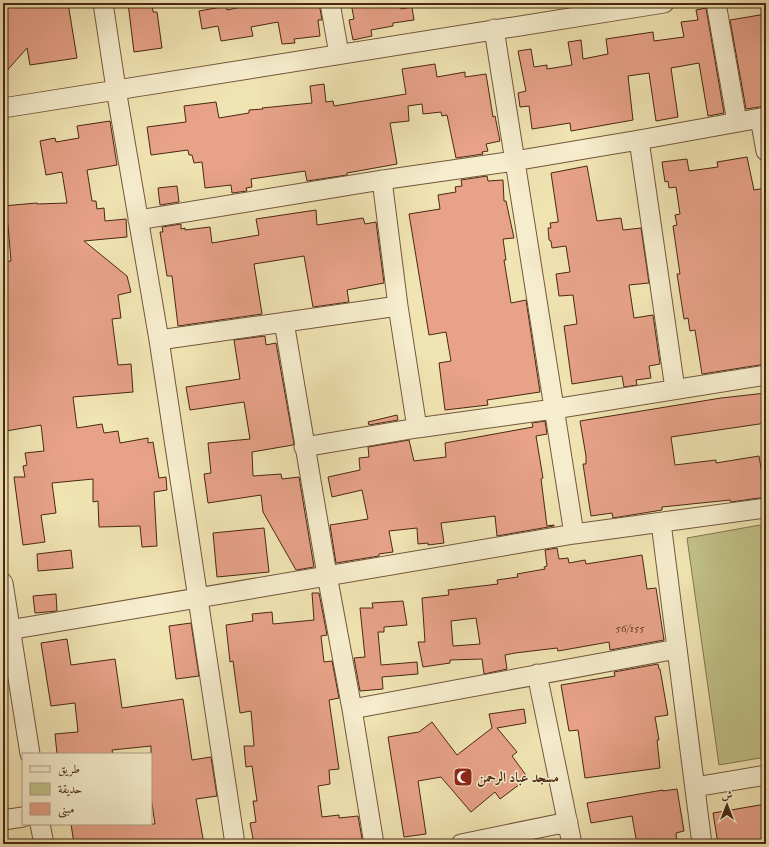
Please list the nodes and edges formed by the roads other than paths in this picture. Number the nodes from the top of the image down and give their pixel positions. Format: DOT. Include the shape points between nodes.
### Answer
graph roads {
  1 [pos="103,3"];
  2 [pos="330,3"];
  3 [pos="716,3"];
  4 [pos="655,4"];
  5 [pos="566,10"];
  6 [pos="494,30"];
  7 [pos="339,54"];
  8 [pos="116,89"];
  9 [pos="3,108"];
  10 [pos="763,117"];
  11 [pos="737,122"];
  12 [pos="639,140"];
  13 [pos="766,151"];
  14 [pos="514,161"];
  15 [pos="382,180"];
  16 [pos="138,220"];
  17 [pos="398,306"];
  18 [pos="284,322"];
  19 [pos="159,340"];
  20 [pos="766,375"];
  21 [pos="675,389"];
  22 [pos="554,409"];
  23 [pos="417,428"];
  24 [pos="304,447"];
  25 [pos="766,508"];
  26 [pos="661,523"];
  27 [pos="574,534"];
  28 [pos="327,575"];
  29 [pos="3,583"];
  30 [pos="197,598"];
  31 [pos="7,630"];
  32 [pos="677,649"];
  33 [pos="537,674"];
  34 [pos="352,709"];
  35 [pos="30,753"];
  36 [pos="766,775"];
  37 [pos="695,787"];
  38 [pos="22,817"];
  39 [pos="3,820"];
  40 [pos="568,822"];
  41 [pos="40,825"];
  42 [pos="44,844"];
  43 [pos="235,844"];
  44 [pos="374,844"];
  45 [pos="461,844"];
  46 [pos="572,844"];
  47 [pos="702,844"];
  1 -- 8 [label="street"];
  2 -- 7 [label="street"];
  3 -- 11 [label="street"];
  4 -- 5 [label="street"];
  5 -- 6 [label="street"];
  6 -- 7 [label="street"];
  6 -- 14 [label="street"];
  7 -- 8 [label="street"];
  8 -- 9 [label="street"];
  8 -- 16 [label="street"];
  10 -- 11 [label="street"];
  10 -- 13 [label="street"];
  11 -- 12 [label="street"];
  12 -- 14 [label="street"];
  12 -- 21 [label="street"];
  14 -- 15 [label="street"];
  14 -- 22 [label="street"];
  15 -- 16 [label="street"];
  15 -- 17 [label="street"];
  16 -- 19 [label="street"];
  17 -- 18 [label="street"];
  17 -- 23 [label="street"];
  18 -- 19 [label="street"];
  18 -- 24 [label="street"];
  19 -- 30 [label="street"];
  20 -- 21 [label="street"];
  21 -- 22 [label="street"];
  22 -- 23 [label="street"];
  22 -- 27 [label="street"];
  23 -- 24 [label="street"];
  24 -- 28 [label="street"];
  25 -- 26 [label="street"];
  26 -- 27 [label="street"];
  26 -- 32 [label="street"];
  27 -- 28 [label="street"];
  28 -- 30 [label="street"];
  28 -- 34 [label="street"];
  29 -- 31 [label="street"];
  30 -- 31 [label="street"];
  30 -- 43 [label="street"];
  31 -- 35 [label="street"];
  32 -- 33 [label="street"];
  32 -- 37 [label="street"];
  33 -- 34 [label="street"];
  33 -- 40 [label="street"];
  34 -- 44 [label="street"];
  36 -- 37 [label="street"];
  37 -- 47 [label="street"];
  38 -- 39 [label="street"];
  40 -- 45 [label="street"];
  40 -- 46 [label="street"];
  41 -- 42 [label="street"];
}
